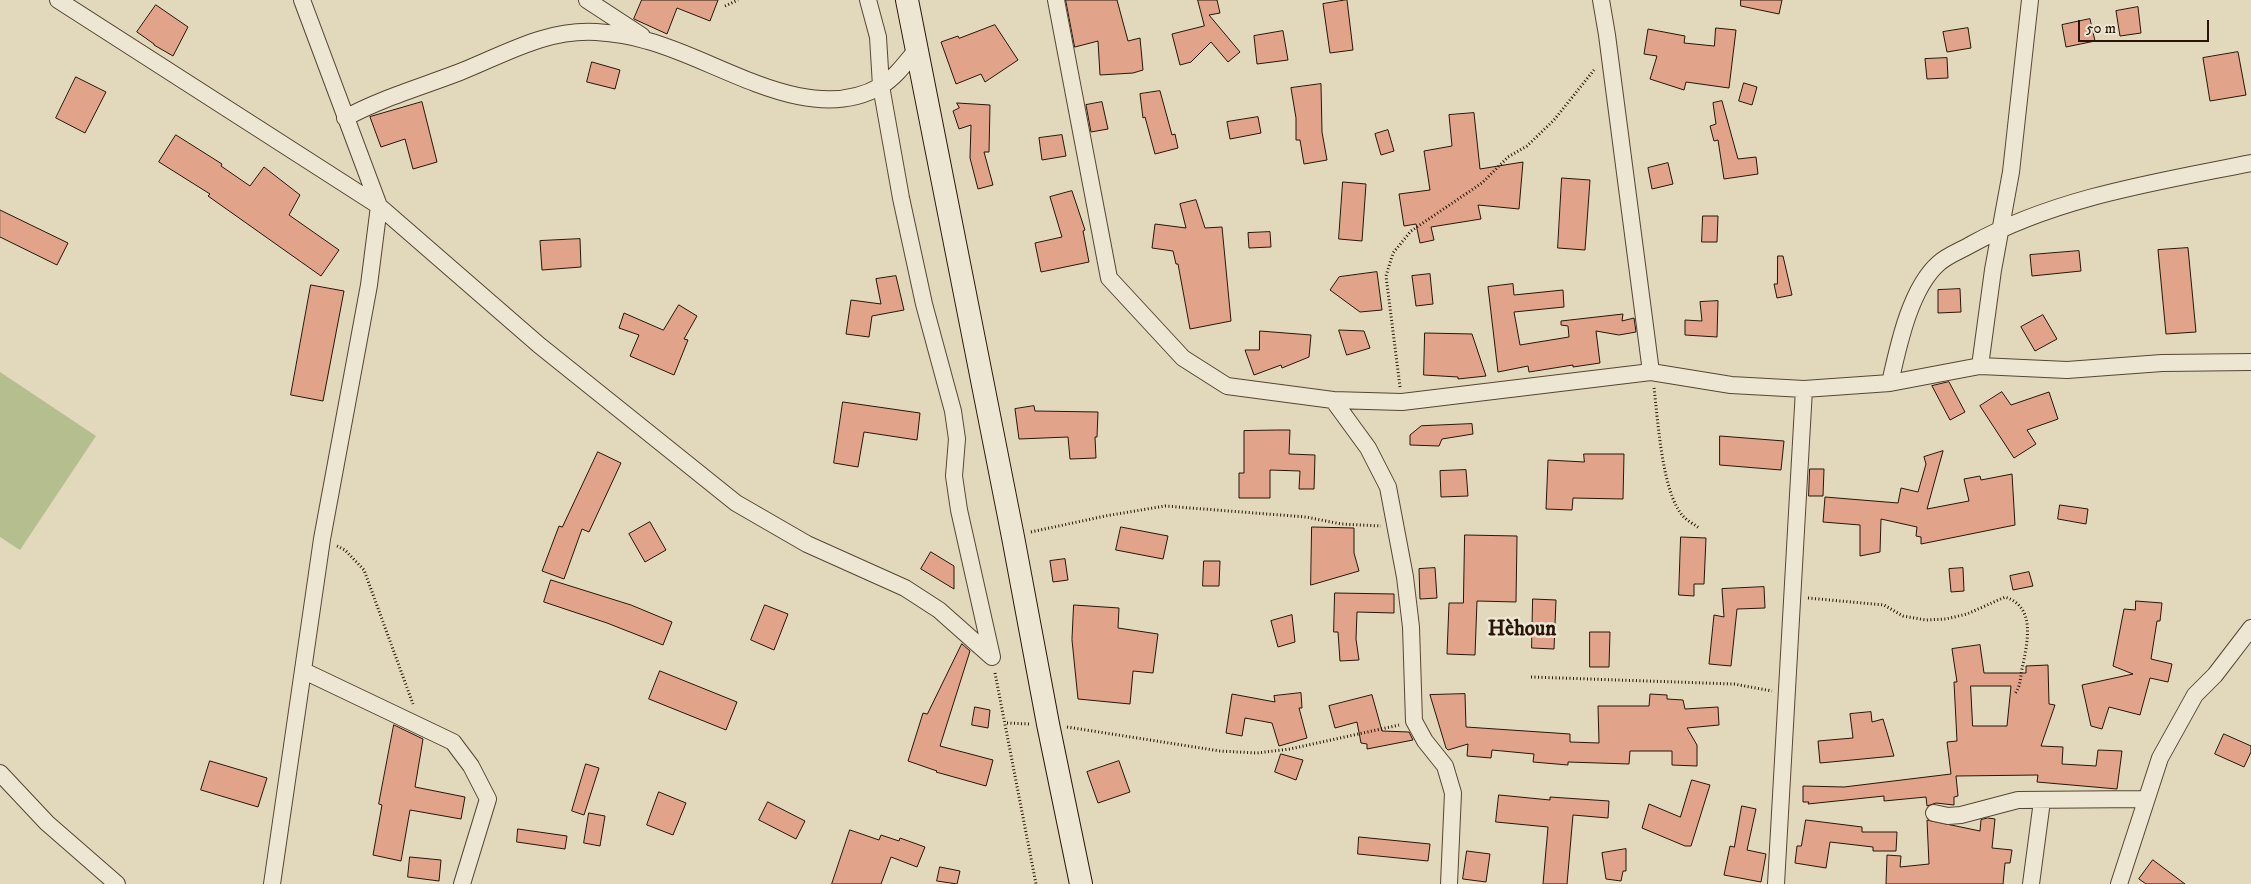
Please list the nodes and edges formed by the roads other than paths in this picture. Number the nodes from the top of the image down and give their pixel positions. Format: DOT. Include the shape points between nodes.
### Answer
graph roads {
  1 [pos="58,0"];
  2 [pos="302,0"];
  3 [pos="587,0"];
  4 [pos="868,0"];
  5 [pos="907,0"];
  6 [pos="1056,0"];
  7 [pos="1601,0"];
  8 [pos="2030,0"];
  9 [pos="648,40"];
  10 [pos="918,48"];
  11 [pos="881,86"];
  12 [pos="345,118"];
  13 [pos="2251,163"];
  14 [pos="379,206"];
  15 [pos="2001,228"];
  16 [pos="2251,362"];
  17 [pos="1980,366"];
  18 [pos="1651,372"];
  19 [pos="1890,384"];
  20 [pos="1804,389"];
  21 [pos="1333,400"];
  22 [pos="2251,628"];
  23 [pos="304,671"];
  24 [pos="0,773"];
  25 [pos="2145,799"];
  26 [pos="2042,801"];
  27 [pos="1934,813"];
  28 [pos="117,884"];
  29 [pos="272,884"];
  30 [pos="462,884"];
  31 [pos="1081,884"];
  32 [pos="1449,884"];
  33 [pos="1776,884"];
  34 [pos="2031,884"];
  35 [pos="2119,884"];
  1 -- 14 [label="street"];
  2 -- 12 [label="street"];
  3 -- 9 [label="street"];
  4 -- 11 [label="street" via="878,37"];
  5 -- 10 [label="main road"];
  6 -- 21 [label="street" via="1109,278 1183,358 1227,386"];
  7 -- 18 [label="street"];
  8 -- 15 [label="street" via="2011,172"];
  9 -- 11 [label="street" via="775,89 814,100 852,98"];
  9 -- 12 [label="street" via="596,32 559,33 375,102"];
  10 -- 11 [label="street"];
  10 -- 31 [label="main road"];
  11 -- 14 [label="street" via="924,304 953,411 957,439 954,476 959,510 992,657 939,610 905,588 807,544 736,504 539,345"];
  12 -- 14 [label="street"];
  13 -- 15 [label="street" via="2083,200"];
  14 -- 23 [label="street" via="369,286 322,538"];
  15 -- 17 [label="street"];
  15 -- 19 [label="street" via="1939,263 1917,293 1902,331"];
  16 -- 17 [label="street" via="2162,363 2067,370"];
  17 -- 19 [label="street"];
  18 -- 20 [label="street" via="1731,385"];
  18 -- 21 [label="street" via="1402,402"];
  19 -- 20 [label="street"];
  20 -- 33 [label="street"];
  21 -- 32 [label="street" via="1368,448 1388,487 1411,627 1414,721 1445,766 1453,793"];
  22 -- 25 [label="street" via="2215,675 2195,695 2160,758"];
  23 -- 29 [label="street"];
  23 -- 30 [label="street" via="453,742 471,766 488,800"];
  24 -- 28 [label="street" via="47,823"];
  25 -- 26 [label="street"];
  25 -- 35 [label="street"];
  26 -- 27 [label="street" via="2004,802 1955,816"];
  26 -- 34 [label="street"];
}
